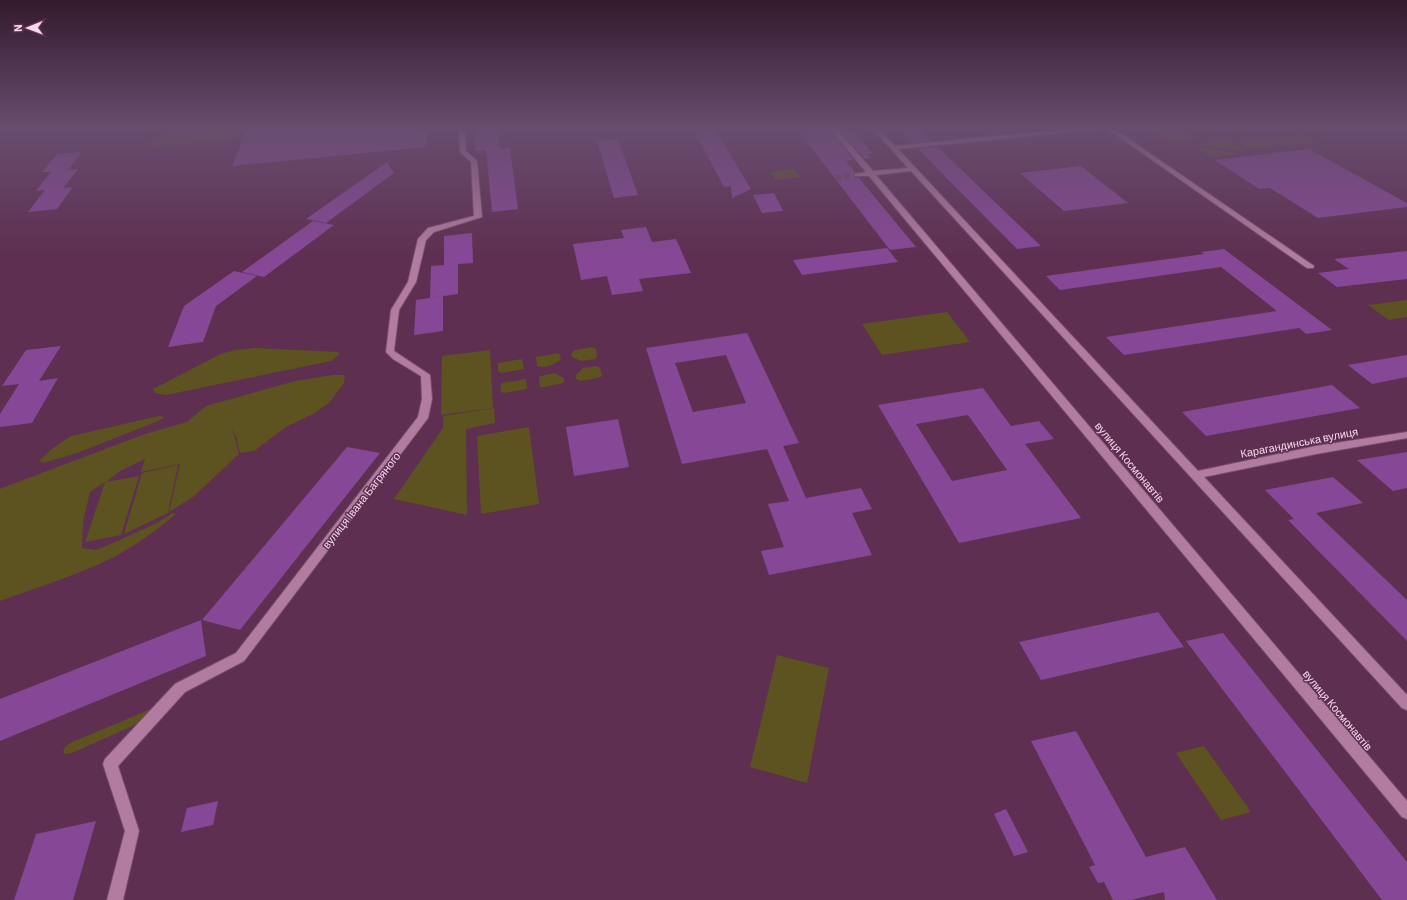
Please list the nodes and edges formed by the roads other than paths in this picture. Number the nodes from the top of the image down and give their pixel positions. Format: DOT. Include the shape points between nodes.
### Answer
graph roads {
  1 [pos="475,170"];
  2 [pos="869,170"];
  3 [pos="905,170"];
  4 [pos="914,170"];
  5 [pos="1170,170"];
  6 [pos="872,174"];
  7 [pos="857,175"];
  8 [pos="1310,266"];
  9 [pos="1407,435"];
  10 [pos="1195,474"];
  11 [pos="1407,704"];
  12 [pos="1407,812"];
  13 [pos="115,900"];
  1 -- 13 [label="street, вулиця Івана Багряного" via="478,217 431,230 422,239 412,282 395,310 390,352 392,356 425,375 427,399 423,418 240,657 180,688 110,764 132,831"];
  2 -- 6 [label="street, вулиця Космонавтів"];
  3 -- 6 [label="street"];
  4 -- 10 [label="street"];
  5 -- 8 [label="street"];
  6 -- 7 [label="street"];
  6 -- 12 [label="street, вулиця Космонавтів"];
  9 -- 10 [label="street, Карагандинська вулиця"];
  10 -- 11 [label="street"];
}
